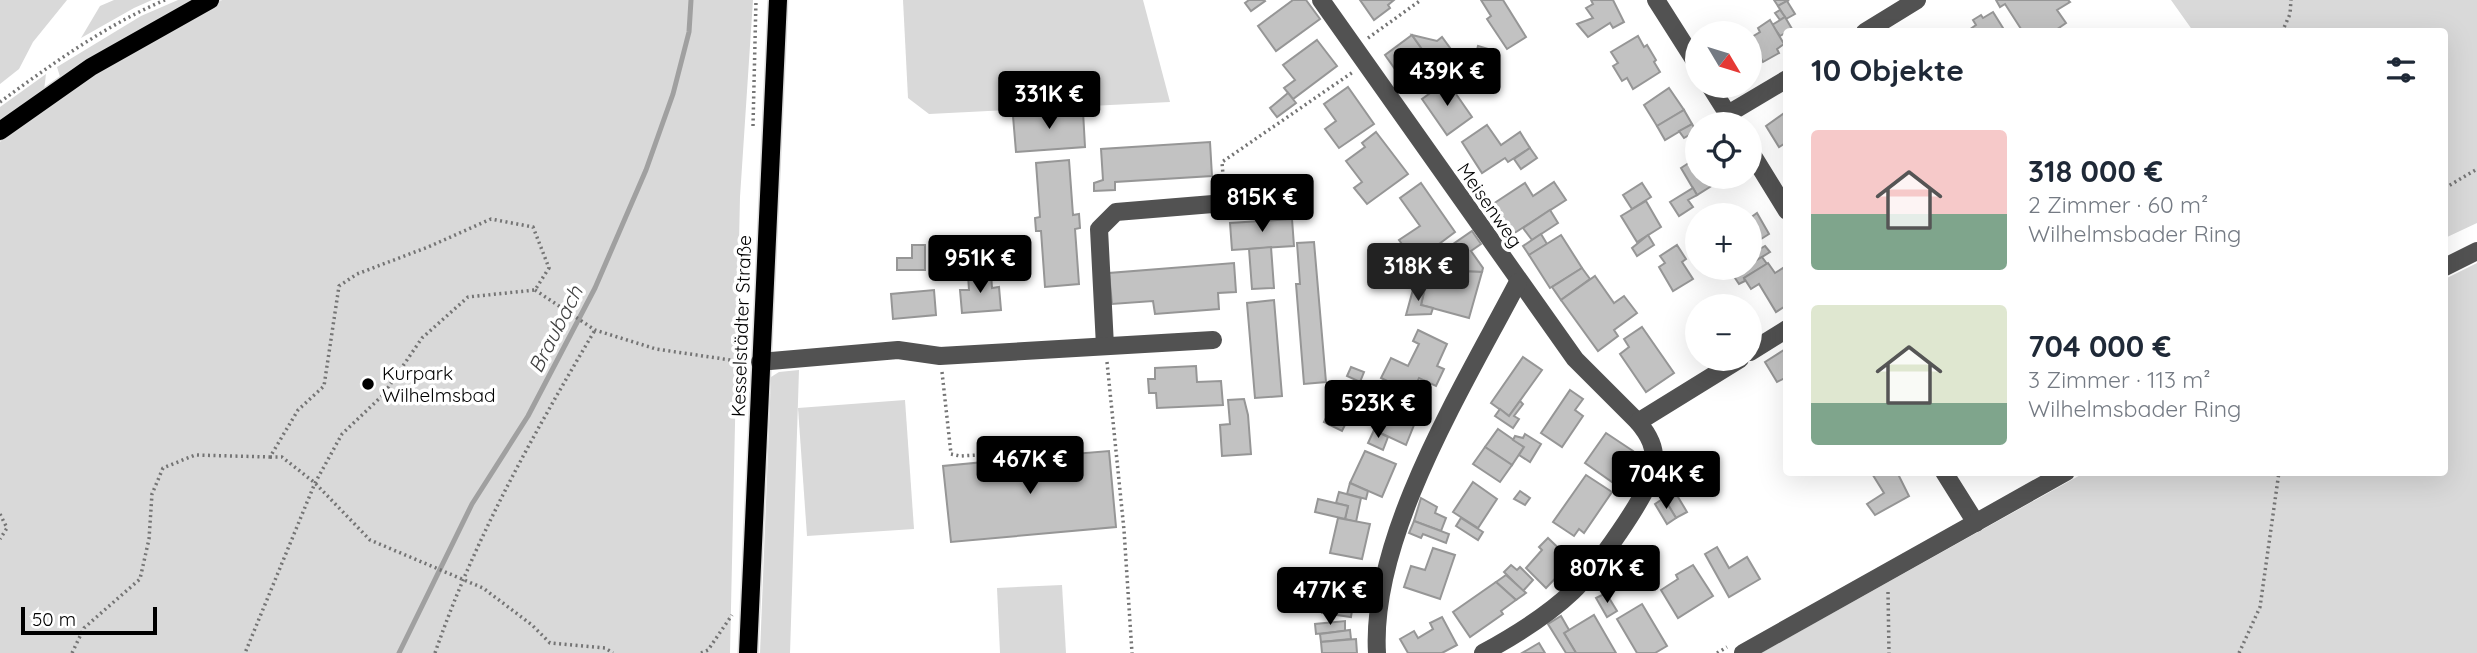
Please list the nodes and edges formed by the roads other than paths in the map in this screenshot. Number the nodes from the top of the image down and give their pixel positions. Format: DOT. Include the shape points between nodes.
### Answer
graph roads {
  1 [pos="210,0"];
  2 [pos="778,0"];
  3 [pos="1321,0"];
  4 [pos="1656,0"];
  5 [pos="1917,0"];
  6 [pos="1872,28"];
  7 [pos="1685,46"];
  8 [pos="1783,82"];
  9 [pos="1741,112"];
  10 [pos="0,131"];
  11 [pos="1762,170"];
  12 [pos="1225,203"];
  13 [pos="1783,205"];
  14 [pos="2477,251"];
  15 [pos="2448,266"];
  16 [pos="1518,282"];
  17 [pos="1783,332"];
  18 [pos="1213,340"];
  19 [pos="1105,345"];
  20 [pos="1762,345"];
  21 [pos="753,362"];
  22 [pos="1721,371"];
  23 [pos="1638,422"];
  24 [pos="1947,476"];
  25 [pos="2059,476"];
  26 [pos="1976,523"];
  27 [pos="748,653"];
  28 [pos="1377,653"];
  29 [pos="1483,653"];
  30 [pos="1743,653"];
  1 -- 10 [label="main road" via="91,67"];
  2 -- 21 [label="main road, Kesselstädter Straße"];
  3 -- 16 [label="street, Meisenweg"];
  4 -- 7 [label="street"];
  5 -- 6 [label="street"];
  8 -- 9 [label="street"];
  11 -- 13 [label="street"];
  12 -- 19 [label="street" via="1116,212 1099,229"];
  14 -- 15 [label="street"];
  16 -- 23 [label="street, Meisenweg" via="1575,359"];
  16 -- 28 [label="street" via="1428,457 1402,521 1379,603"];
  17 -- 20 [label="street"];
  18 -- 19 [label="street"];
  19 -- 21 [label="street" via="940,356 898,351"];
  21 -- 27 [label="main road, Kesselstädter Straße"];
  22 -- 23 [label="street"];
  23 -- 29 [label="street, Meisenweg" via="1653,447 1654,469 1613,540 1573,591"];
  24 -- 26 [label="street"];
  25 -- 26 [label="street"];
  26 -- 30 [label="street"];
}
